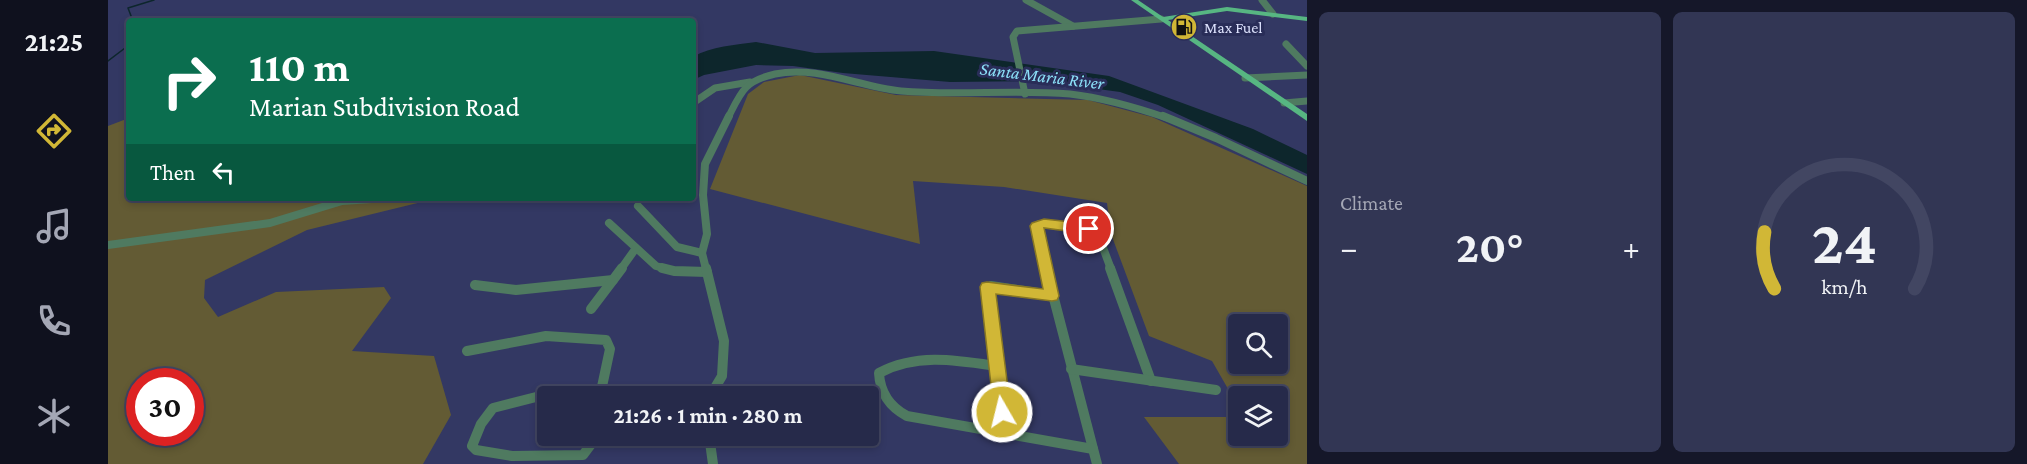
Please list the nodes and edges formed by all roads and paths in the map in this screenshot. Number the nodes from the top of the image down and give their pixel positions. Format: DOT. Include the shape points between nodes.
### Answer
graph roads {
  1 [pos="1026,0"];
  2 [pos="1134,0"];
  3 [pos="1262,0"];
  4 [pos="1273,14"];
  5 [pos="1161,19"];
  6 [pos="1307,19"];
  7 [pos="1073,26"];
  8 [pos="1286,44"];
  9 [pos="1307,66"];
  10 [pos="1307,75"];
  11 [pos="1245,78"];
  12 [pos="753,81"];
  13 [pos="1024,91"];
  14 [pos="696,101"];
  15 [pos="1307,101"];
  16 [pos="1284,103"];
  17 [pos="1307,118"];
  18 [pos="1307,181"];
  19 [pos="342,201"];
  20 [pos="638,206"];
  21 [pos="609,223"];
  22 [pos="108,245"];
  23 [pos="636,248"];
  24 [pos="702,253"];
  25 [pos="707,272"];
  26 [pos="613,280"];
  27 [pos="476,285"];
  28 [pos="1052,296"];
  29 [pos="591,309"];
  30 [pos="467,351"];
  31 [pos="996,366"];
  32 [pos="1071,369"];
  33 [pos="1151,381"];
  34 [pos="602,386"];
  35 [pos="716,386"];
  36 [pos="1216,390"];
  37 [pos="537,397"];
  38 [pos="1006,435"];
  39 [pos="589,446"];
  40 [pos="711,446"];
  41 [pos="1092,449"];
  42 [pos="713,464"];
  43 [pos="1097,464"];
  1 -- 7 [label="street"];
  2 -- 5 [label="main road"];
  3 -- 4 [label="street"];
  4 -- 5 [label="main road" via="1217,10"];
  4 -- 6 [label="main road"];
  5 -- 7 [label="street"];
  5 -- 11 [label="main road"];
  7 -- 13 [label="street" via="1017,32 1013,37"];
  8 -- 9 [label="street"];
  10 -- 11 [label="street"];
  11 -- 16 [label="main road"];
  12 -- 13 [label="street" via="779,74 811,73 901,91"];
  12 -- 14 [label="street" via="716,88"];
  12 -- 24 [label="street" via="742,89 705,164 707,234"];
  13 -- 18 [label="street" via="1085,96 1137,108 1245,151"];
  15 -- 16 [label="street"];
  16 -- 17 [label="main road"];
  19 -- 22 [label="street" via="270,223"];
  20 -- 24 [label="street" via="677,247"];
  21 -- 23 [label="street"];
  23 -- 25 [label="street" via="656,266"];
  23 -- 26 [label="street"];
  24 -- 25 [label="street"];
  25 -- 35 [label="street" via="724,341 722,376"];
  26 -- 27 [label="street" via="516,290"];
  26 -- 29 [label="street"];
  28 -- 31 [label="street" via="987,287"];
  28 -- 32 [label="street"];
  28 -- 33 [label="street" via="1037,226 1044,223 1095,231"];
  30 -- 34 [label="street" via="546,336 606,340 610,348"];
  31 -- 38 [label="street"];
  31 -- 38 [label="street" via="945,359 917,360 879,373 880,385 892,407 908,416"];
  32 -- 33 [label="street"];
  32 -- 41 [label="street"];
  33 -- 36 [label="street"];
  37 -- 39 [label="street" via="493,408 472,446 512,456 583,454"];
  38 -- 41 [label="street"];
  40 -- 42 [label="street"];
  41 -- 43 [label="street"];
}
